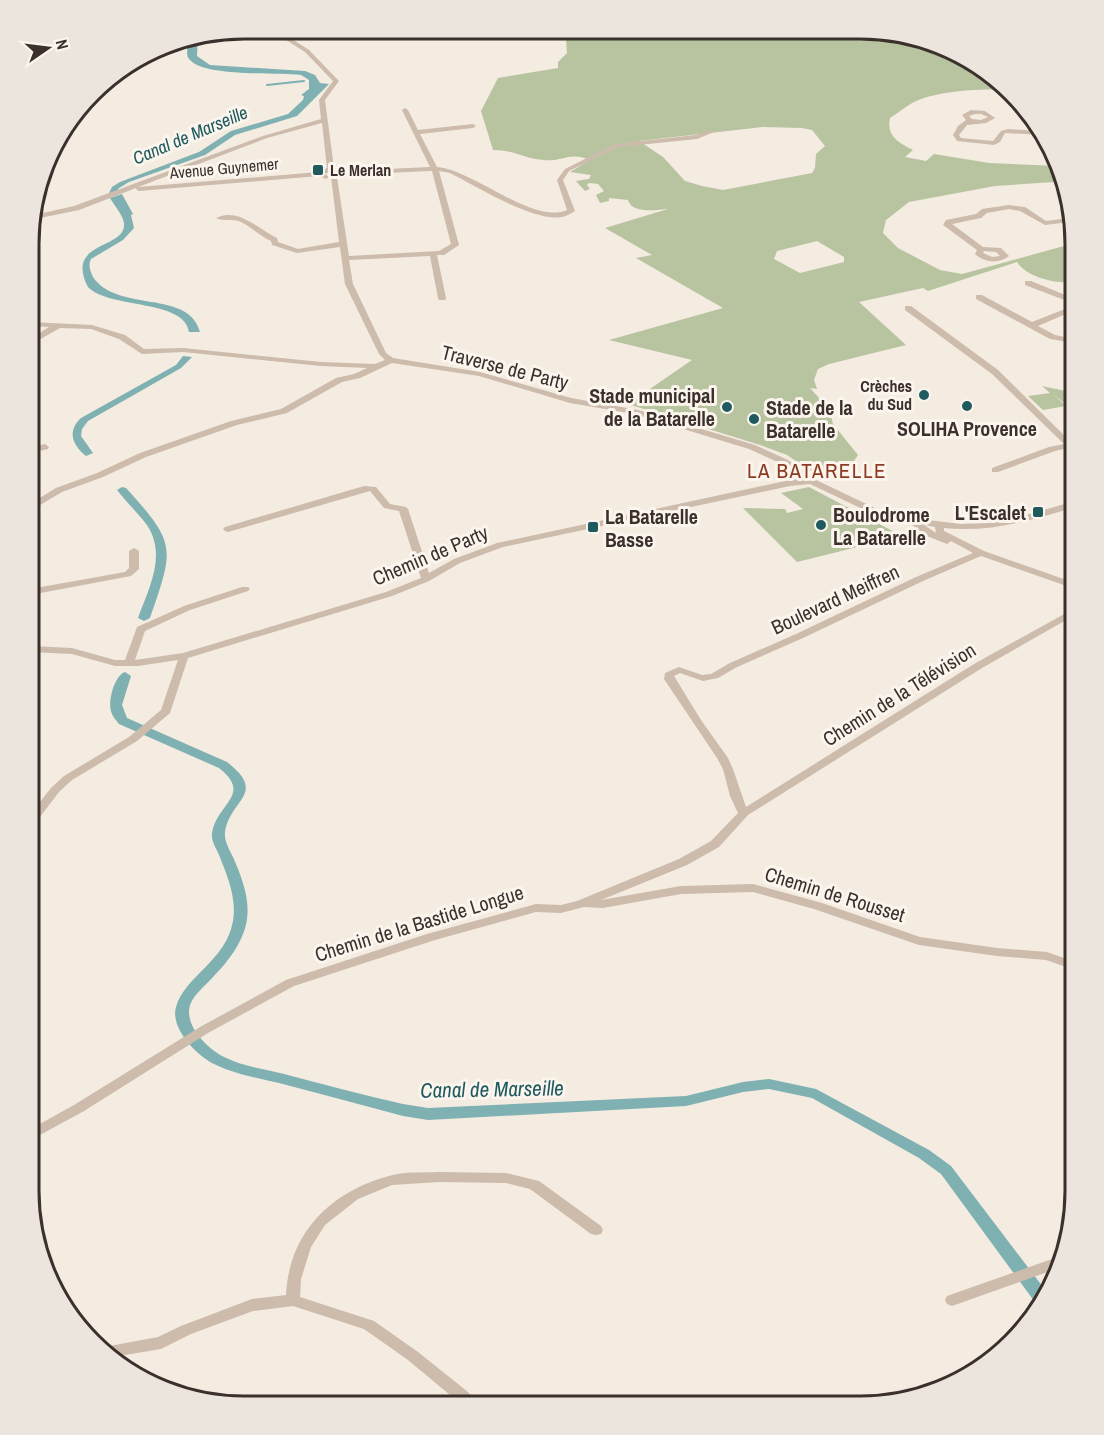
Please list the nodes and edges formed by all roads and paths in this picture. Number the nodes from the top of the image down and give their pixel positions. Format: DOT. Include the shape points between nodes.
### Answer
graph roads {
  1 [pos="288,39"];
  2 [pos="405,110"];
  3 [pos="324,120"];
  4 [pos="969,120"];
  5 [pos="473,126"];
  6 [pos="416,132"];
  7 [pos="711,132"];
  8 [pos="1031,132"];
  9 [pos="435,169"];
  10 [pos="332,171"];
  11 [pos="126,191"];
  12 [pos="41,216"];
  13 [pos="220,218"];
  14 [pos="1063,221"];
  15 [pos="342,244"];
  16 [pos="981,249"];
  17 [pos="433,253"];
  18 [pos="345,258"];
  19 [pos="1028,283"];
  20 [pos="979,297"];
  21 [pos="442,298"];
  22 [pos="1065,298"];
  23 [pos="908,308"];
  24 [pos="1065,312"];
  25 [pos="39,325"];
  26 [pos="57,326"];
  27 [pos="1030,326"];
  28 [pos="39,337"];
  29 [pos="1065,339"];
  30 [pos="391,360"];
  31 [pos="375,366"];
  32 [pos="1065,439"];
  33 [pos="45,447"];
  34 [pos="39,448"];
  35 [pos="1065,448"];
  36 [pos="995,470"];
  37 [pos="811,482"];
  38 [pos="39,502"];
  39 [pos="1065,507"];
  40 [pos="914,522"];
  41 [pos="939,525"];
  42 [pos="228,529"];
  43 [pos="970,548"];
  44 [pos="134,550"];
  45 [pos="981,553"];
  46 [pos="426,579"];
  47 [pos="1065,582"];
  48 [pos="245,589"];
  49 [pos="39,590"];
  50 [pos="1065,617"];
  51 [pos="39,649"];
  52 [pos="184,656"];
  53 [pos="133,663"];
  54 [pos="39,811"];
  55 [pos="744,813"];
  56 [pos="581,904"];
  57 [pos="1065,962"];
  58 [pos="39,1131"];
  59 [pos="596,1230"];
  60 [pos="1051,1265"];
  61 [pos="293,1300"];
  62 [pos="952,1300"];
  63 [pos="116,1351"];
  64 [pos="463,1396"];
  1 -- 3 [label="street" via="307,51 335,79 322,100"];
  2 -- 6 [label="street"];
  3 -- 10 [label="street"];
  3 -- 11 [label="street" via="265,137"];
  4 -- 8 [label="street" via="956,135 959,140 994,143 1008,130"];
  5 -- 6 [label="street"];
  6 -- 9 [label="street"];
  7 -- 9 [label="street" via="697,137 617,145 567,170 560,180 571,212 560,216 548,215 454,173"];
  9 -- 10 [label="street"];
  9 -- 17 [label="street" via="455,245"];
  10 -- 11 [label="street, Avenue Guynemer" via="326,177 320,174"];
  10 -- 15 [label="street"];
  11 -- 12 [label="street"];
  13 -- 15 [label="street" via="249,222 275,243 297,251"];
  14 -- 16 [label="street" via="1045,223 1022,209 1009,207 947,225"];
  15 -- 18 [label="street"];
  17 -- 18 [label="street"];
  17 -- 21 [label="street"];
  18 -- 30 [label="street" via="349,284 383,354"];
  19 -- 22 [label="street"];
  20 -- 27 [label="street"];
  23 -- 32 [label="street" via="994,372"];
  24 -- 27 [label="street"];
  25 -- 26 [label="street"];
  26 -- 28 [label="street"];
  26 -- 31 [label="street" via="92,327 122,337 142,352 183,350"];
  27 -- 29 [label="street"];
  30 -- 31 [label="street"];
  30 -- 37 [label="street, Traverse de Party" via="480,374 570,400 635,412 752,447 786,462"];
  31 -- 38 [label="street" via="284,411 234,423 143,455"];
  33 -- 34 [label="street"];
  35 -- 36 [label="street"];
  37 -- 40 [label="street, Traverse de Party" via="876,512"];
  37 -- 46 [label="street, Chemin de Party" via="790,483 500,545 457,561"];
  39 -- 41 [label="street" via="1004,524"];
  40 -- 41 [label="street"];
  40 -- 43 [label="street" via="930,534"];
  41 -- 43 [label="street" via="940,532"];
  42 -- 46 [label="street" via="315,502 374,489 387,506 403,509"];
  43 -- 45 [label="street"];
  44 -- 49 [label="street" via="134,569 128,574"];
  45 -- 47 [label="street"];
  45 -- 55 [label="street, Boulevard Meiffren" via="707,678 673,671 669,679 720,754"];
  46 -- 52 [label="street, Chemin de Party" via="389,594"];
  48 -- 53 [label="street" via="187,608 141,629"];
  50 -- 55 [label="street, Chemin de la Télévision" via="978,666"];
  51 -- 53 [label="street, Chemin de Party" via="72,651 115,663"];
  52 -- 53 [label="street, Chemin de Party"];
  52 -- 54 [label="street" via="166,711 133,739 68,778"];
  55 -- 56 [label="street, Chemin de la Bastide Longue" via="716,844 683,862"];
  56 -- 57 [label="street, Chemin de Rousset" via="603,904 681,890 753,888 919,940 1047,956"];
  56 -- 58 [label="street, Chemin de la Bastide Longue" via="561,909 536,908 290,983 204,1030"];
  59 -- 61 [label="street" via="534,1185 515,1180 391,1180 354,1195 320,1221 304,1246 294,1279"];
  60 -- 62 [label="street"];
  61 -- 63 [label="street" via="252,1305 161,1343"];
  61 -- 64 [label="street" via="369,1325"];
}
